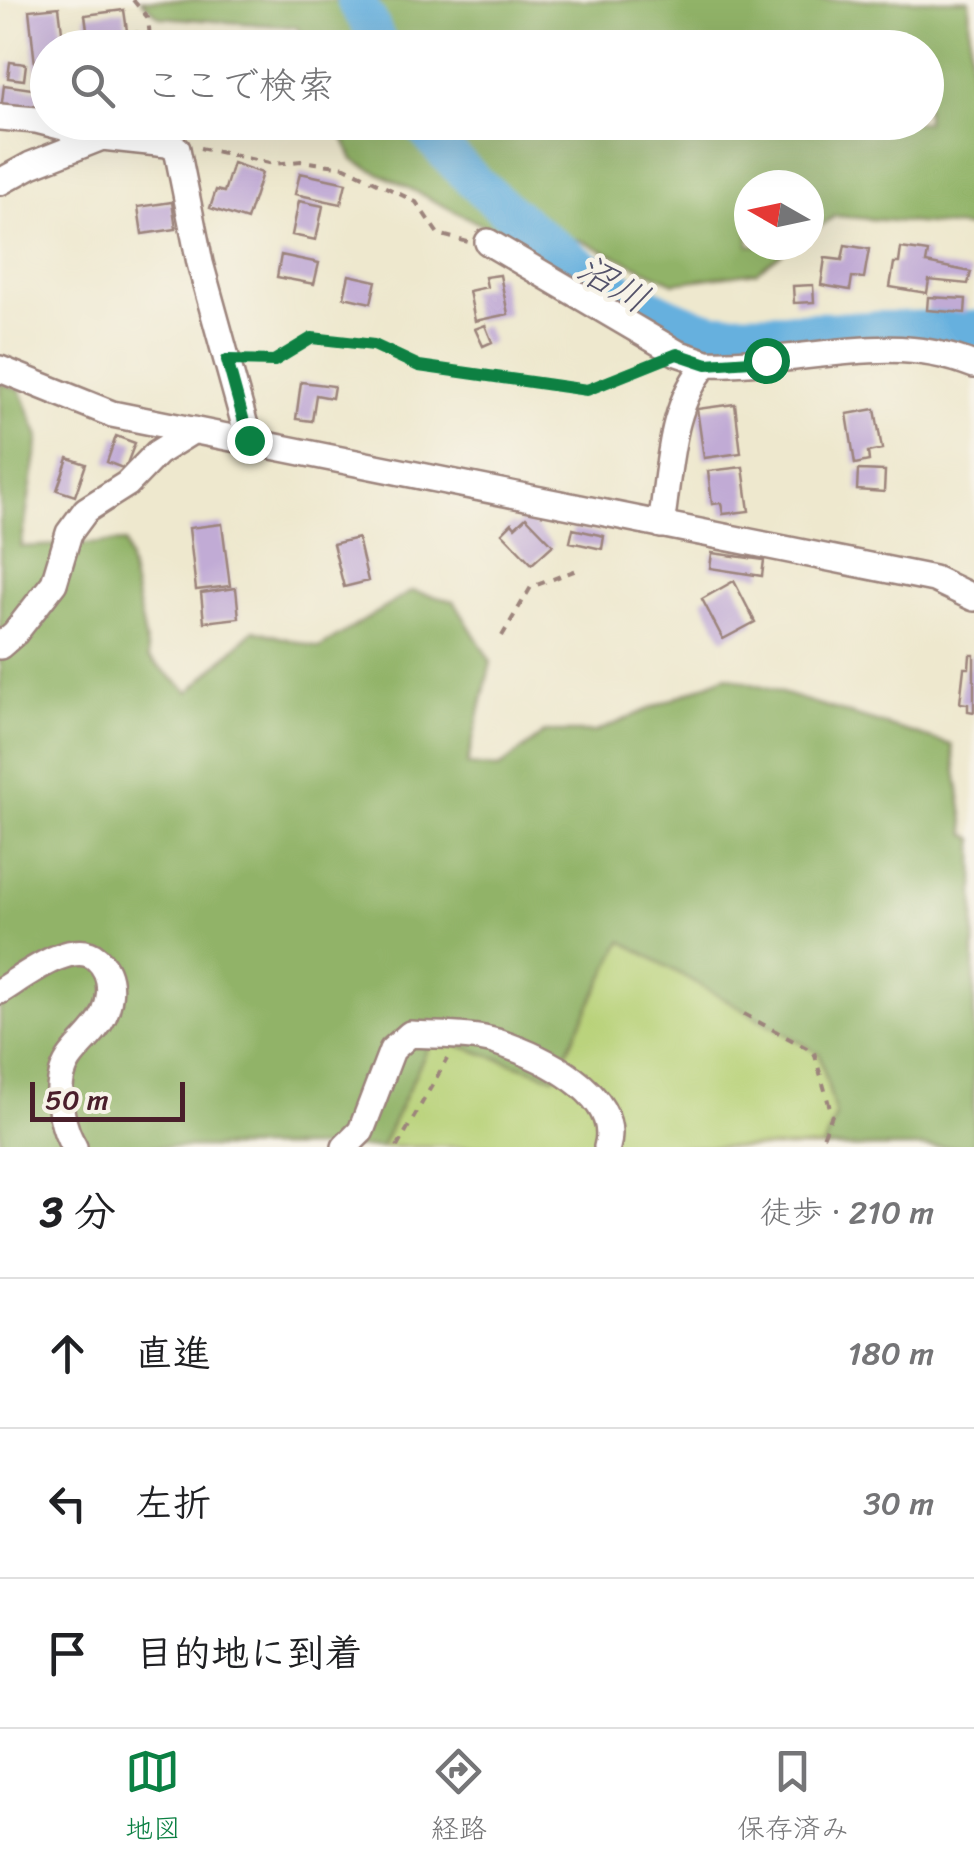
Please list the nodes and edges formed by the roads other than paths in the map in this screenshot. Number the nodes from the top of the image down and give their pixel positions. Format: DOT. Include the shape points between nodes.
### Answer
graph roads {
  1 [pos="0,117"];
  2 [pos="30,120"];
  3 [pos="97,140"];
  4 [pos="124,140"];
  5 [pos="0,182"];
  6 [pos="488,242"];
  7 [pos="707,364"];
  8 [pos="974,365"];
  9 [pos="0,369"];
  10 [pos="194,430"];
  11 [pos="249,440"];
  12 [pos="661,525"];
  13 [pos="974,598"];
  14 [pos="0,646"];
  15 [pos="0,991"];
  16 [pos="74,1147"];
  17 [pos="346,1147"];
  18 [pos="607,1147"];
  1 -- 2 [label="street"];
  3 -- 5 [label="street"];
  4 -- 11 [label="street" via="177,148"];
  6 -- 7 [label="street" via="677,354"];
  7 -- 8 [label="street" via="872,350 944,353"];
  7 -- 12 [label="street" via="681,401"];
  9 -- 10 [label="street" via="112,414"];
  10 -- 11 [label="street"];
  10 -- 14 [label="street" via="86,510 69,533 54,583"];
  11 -- 12 [label="street"];
  12 -- 13 [label="street" via="934,580"];
  15 -- 16 [label="street" via="60,955 92,954 102,964 111,985 107,1005 96,1028 72,1051 61,1078 60,1108"];
  17 -- 18 [label="street" via="360,1131 392,1050 410,1034 495,1042 571,1077 592,1092 605,1117"];
}
